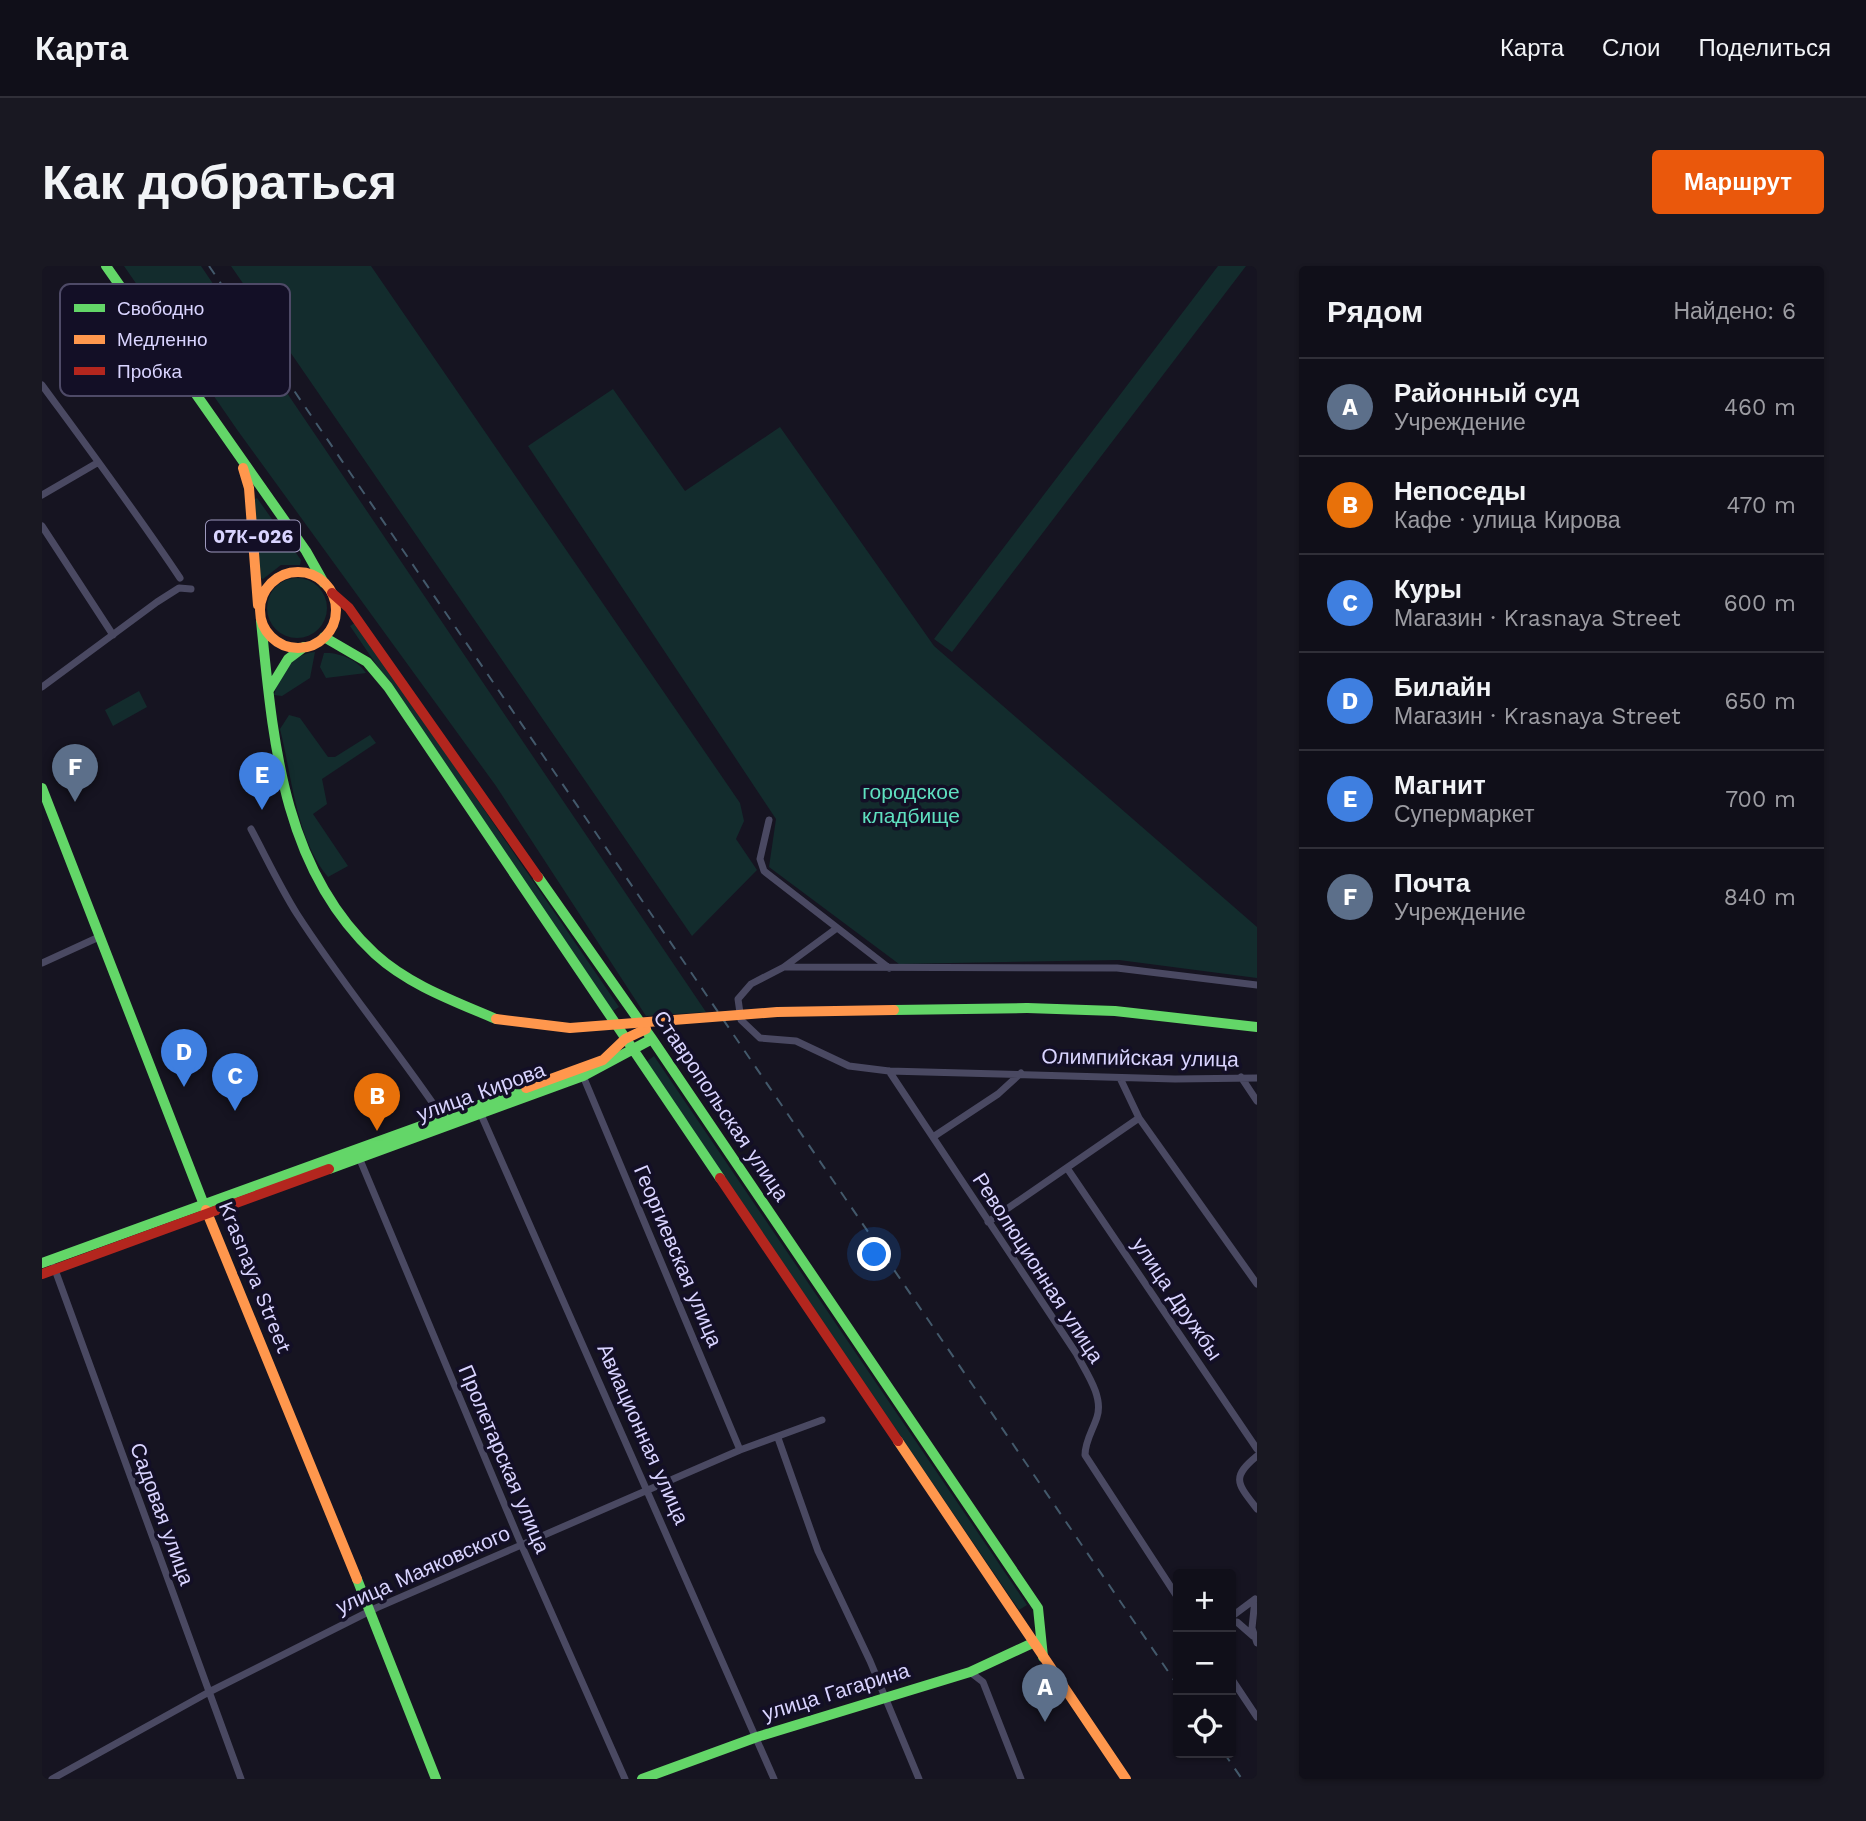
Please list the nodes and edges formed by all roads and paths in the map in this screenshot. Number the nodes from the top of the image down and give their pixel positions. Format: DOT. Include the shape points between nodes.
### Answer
graph roads {
  1 [pos="107,266"];
  2 [pos="119,284"];
  3 [pos="42,386"];
  4 [pos="197,396"];
  5 [pos="242,462"];
  6 [pos="97,463"];
  7 [pos="42,495"];
  8 [pos="42,526"];
  9 [pos="180,578"];
  10 [pos="324,583"];
  11 [pos="191,589"];
  12 [pos="332,593"];
  13 [pos="260,615"];
  14 [pos="113,635"];
  15 [pos="324,637"];
  16 [pos="304,647"];
  17 [pos="42,687"];
  18 [pos="268,693"];
  19 [pos="42,788"];
  20 [pos="769,820"];
  21 [pos="251,829"];
  22 [pos="837,928"];
  23 [pos="99,937"];
  24 [pos="42,963"];
  25 [pos="784,967"];
  26 [pos="890,969"];
  27 [pos="1257,985"];
  28 [pos="1257,1027"];
  29 [pos="649,1034"];
  30 [pos="628,1043"];
  31 [pos="889,1071"];
  32 [pos="1021,1073"];
  33 [pos="583,1076"];
  34 [pos="1241,1077"];
  35 [pos="1120,1078"];
  36 [pos="1257,1078"];
  37 [pos="1257,1101"];
  38 [pos="479,1108"];
  39 [pos="443,1118"];
  40 [pos="1139,1118"];
  41 [pos="933,1137"];
  42 [pos="358,1154"];
  43 [pos="1067,1168"];
  44 [pos="206,1210"];
  45 [pos="988,1222"];
  46 [pos="49,1264"];
  47 [pos="42,1274"];
  48 [pos="1257,1284"];
  49 [pos="822,1420"];
  50 [pos="778,1438"];
  51 [pos="1257,1449"];
  52 [pos="740,1450"];
  53 [pos="1257,1456"];
  54 [pos="649,1489"];
  55 [pos="1257,1509"];
  56 [pos="521,1545"];
  57 [pos="1173,1590"];
  58 [pos="371,1611"];
  59 [pos="1236,1615"];
  60 [pos="1236,1622"];
  61 [pos="1256,1641"];
  62 [pos="1037,1642"];
  63 [pos="988,1665"];
  64 [pos="970,1672"];
  65 [pos="983,1682"];
  66 [pos="1236,1686"];
  67 [pos="209,1692"];
  68 [pos="884,1697"];
  69 [pos="1257,1717"];
  70 [pos="757,1737"];
  71 [pos="52,1779"];
  72 [pos="242,1779"];
  73 [pos="436,1779"];
  74 [pos="625,1779"];
  75 [pos="642,1779"];
  76 [pos="774,1779"];
  77 [pos="919,1779"];
  78 [pos="1021,1779"];
  79 [pos="1126,1779"];
  1 -- 2 [label="main road, 07К-026"];
  3 -- 6 [label="street"];
  4 -- 5 [label="main road, 07К-026"];
  5 -- 10 [label="main road, 07К-026"];
  5 -- 13 [label="main road, 07К-026" via="249,488"];
  6 -- 7 [label="street"];
  6 -- 9 [label="street"];
  8 -- 14 [label="street"];
  10 -- 12 [label="main road"];
  10 -- 13 [label="main road" via="307,573 278,577 265,591"];
  11 -- 14 [label="street" via="179,588"];
  12 -- 15 [label="main road" via="336,612"];
  12 -- 29 [label="main road, Ставропольская улица" via="349,608"];
  13 -- 16 [label="main road" via="273,639"];
  13 -- 18 [label="main road"];
  14 -- 17 [label="street"];
  15 -- 16 [label="main road"];
  15 -- 30 [label="main road, Ставропольская улица" via="367,662 388,687"];
  16 -- 18 [label="main road" via="288,659"];
  18 -- 28 [label="main road, bridge" via="294,824 312,875 327,900 369,949 394,970 459,1007 496,1019 569,1028 777,1012 1027,1008 1115,1010"];
  19 -- 23 [label="main road, Krasnaya Street"];
  20 -- 22 [label="street" via="760,859 764,871"];
  21 -- 39 [label="street" via="296,913"];
  22 -- 25 [label="street"];
  22 -- 26 [label="street"];
  23 -- 24 [label="street"];
  23 -- 44 [label="main road, Krasnaya Street"];
  25 -- 26 [label="street"];
  25 -- 31 [label="street, Олимпийская улица" via="751,984 738,999 741,1020 755,1035 796,1041 849,1066"];
  26 -- 27 [label="street" via="1117,968"];
  29 -- 30 [label="main road, улица Кирова"];
  29 -- 62 [label="main road, Ставропольская улица" via="1038,1608"];
  30 -- 33 [label="main road, улица Кирова" via="611,1063"];
  30 -- 38 [label="main road, улица Кирова" via="603,1060"];
  30 -- 62 [label="main road, Ставропольская улица"];
  31 -- 32 [label="street, Олимпийская улица"];
  31 -- 41 [label="street, Революционная улица"];
  32 -- 35 [label="street, Олимпийская улица"];
  32 -- 41 [label="street, Олимпийская улица"];
  33 -- 38 [label="main road, улица Кирова"];
  33 -- 52 [label="street, Георгиевская улица"];
  34 -- 35 [label="street, Олимпийская улица"];
  34 -- 36 [label="street, Олимпийская улица"];
  34 -- 37 [label="street"];
  35 -- 40 [label="street"];
  38 -- 39 [label="main road, улица Кирова"];
  38 -- 42 [label="main road, улица Кирова"];
  38 -- 54 [label="street, Авиационная улица"];
  39 -- 42 [label="main road, улица Кирова"];
  40 -- 43 [label="street"];
  40 -- 48 [label="street"];
  41 -- 45 [label="street, Революционная улица"];
  42 -- 44 [label="main road, улица Кирова"];
  42 -- 56 [label="street, Пролетарская улица"];
  43 -- 45 [label="street"];
  43 -- 51 [label="street, улица Дружбы"];
  44 -- 46 [label="main road, улица Кирова"];
  44 -- 58 [label="main road, Krasnaya Street"];
  45 -- 57 [label="street, Революционная улица" via="1076,1353 1098,1398 1099,1412 1085,1455"];
  46 -- 47 [label="main road, улица Кирова"];
  46 -- 67 [label="street, Садовая улица"];
  49 -- 50 [label="street, улица Маяковского"];
  50 -- 52 [label="street, улица Маяковского"];
  50 -- 68 [label="street" via="818,1551"];
  52 -- 54 [label="street, улица Маяковского"];
  53 -- 55 [label="street" via="1241,1469 1238,1479"];
  54 -- 56 [label="street, улица Маяковского"];
  54 -- 70 [label="street, Авиационная улица"];
  56 -- 58 [label="street, улица Маяковского"];
  56 -- 74 [label="street, Пролетарская улица"];
  58 -- 67 [label="street, улица Маяковского"];
  58 -- 73 [label="main road, Krasnaya Street"];
  59 -- 61 [label="street" via="1255,1599 1252,1628"];
  60 -- 61 [label="street"];
  62 -- 63 [label="main road, улица Гагарина"];
  62 -- 79 [label="main road, Ставропольская улица"];
  63 -- 64 [label="main road, улица Гагарина"];
  63 -- 65 [label="street"];
  64 -- 65 [label="street"];
  64 -- 68 [label="main road, улица Гагарина"];
  65 -- 78 [label="street"];
  66 -- 69 [label="street"];
  67 -- 71 [label="street, улица Маяковского"];
  67 -- 72 [label="street, Садовая улица"];
  68 -- 70 [label="main road, улица Гагарина"];
  68 -- 77 [label="street"];
  70 -- 75 [label="main road, улица Гагарина"];
  70 -- 76 [label="street, Авиационная улица"];
}
